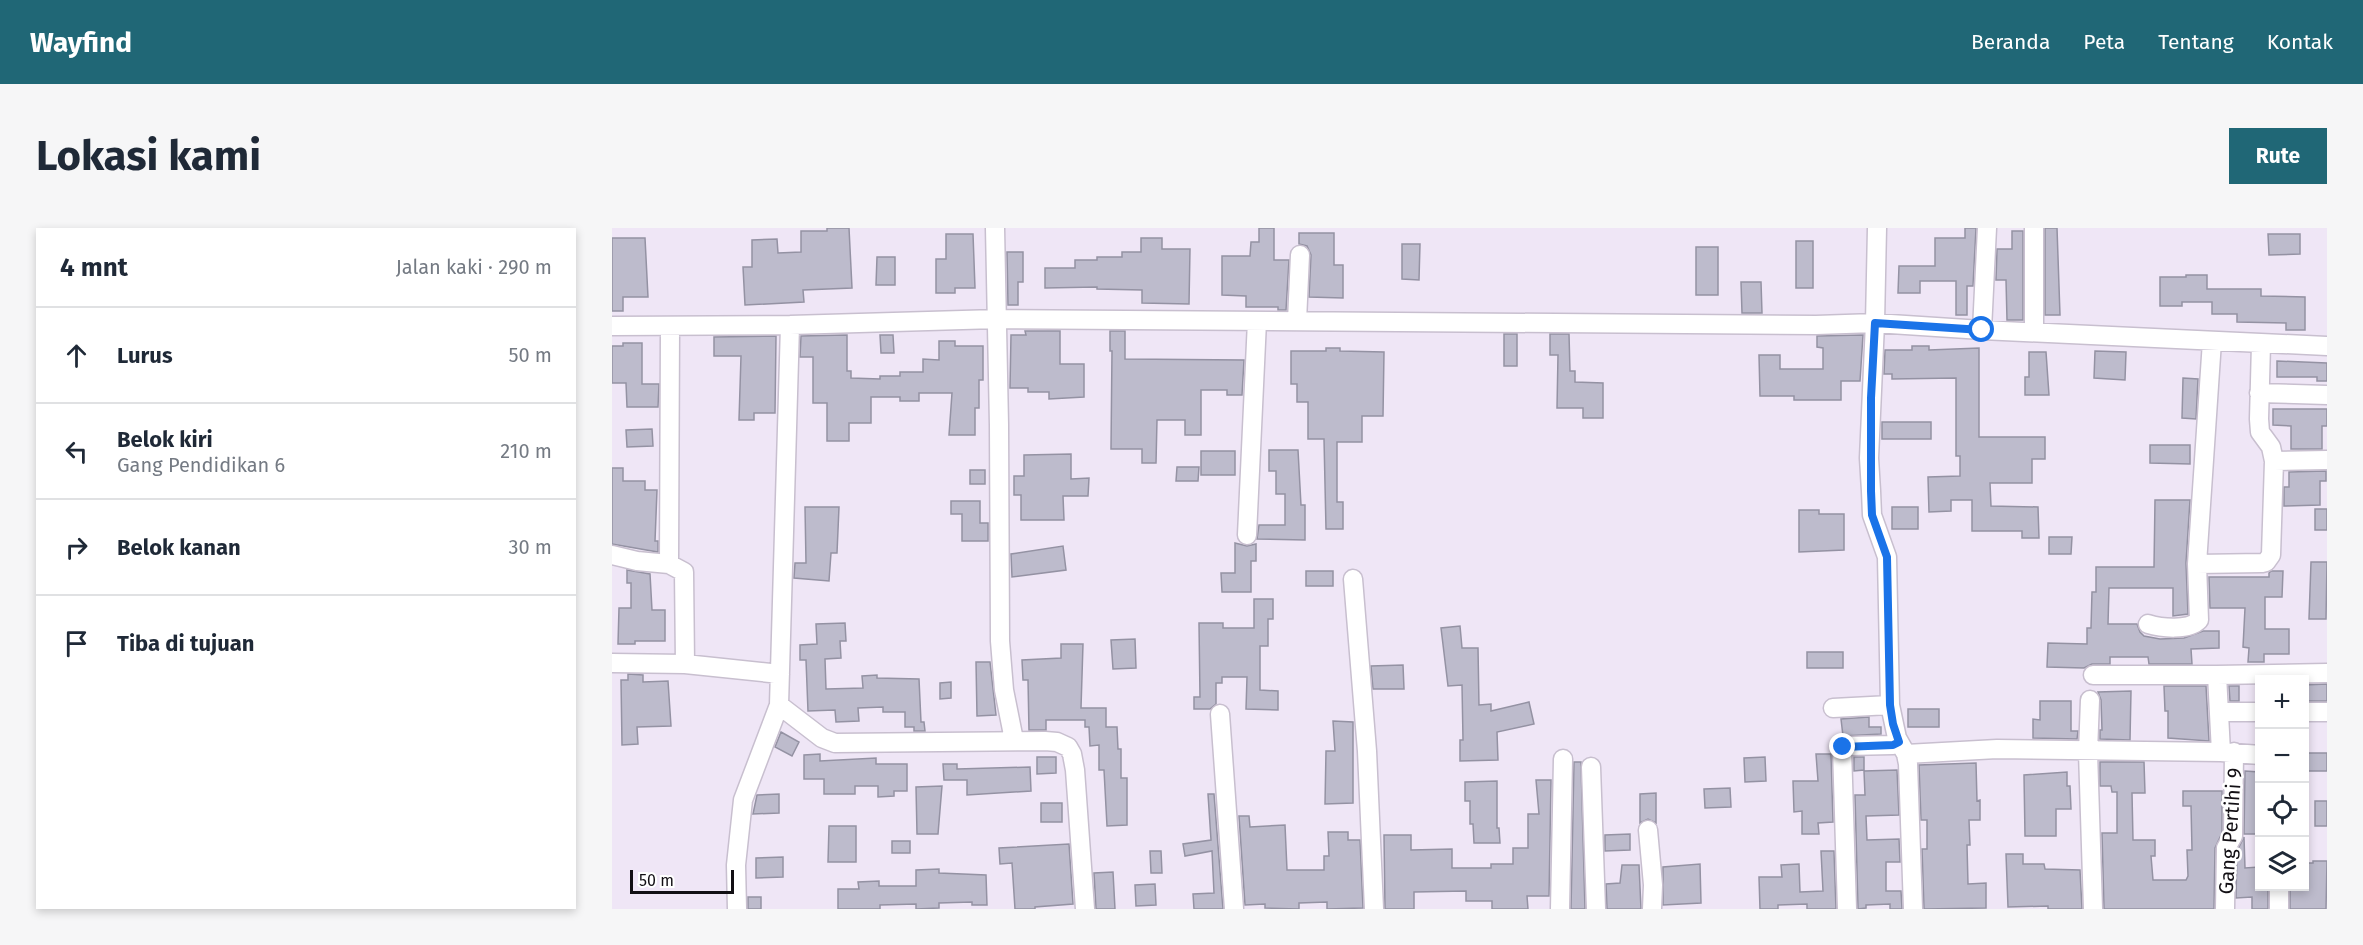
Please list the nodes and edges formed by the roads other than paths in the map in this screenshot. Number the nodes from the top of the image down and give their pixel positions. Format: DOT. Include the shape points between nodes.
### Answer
graph roads {
  1 [pos="995,228"];
  2 [pos="1876,228"];
  3 [pos="1987,228"];
  4 [pos="2034,228"];
  5 [pos="1300,255"];
  6 [pos="997,319"];
  7 [pos="1257,321"];
  8 [pos="1297,321"];
  9 [pos="1875,323"];
  10 [pos="790,325"];
  11 [pos="612,326"];
  12 [pos="670,327"];
  13 [pos="1982,330"];
  14 [pos="2034,332"];
  15 [pos="2212,341"];
  16 [pos="2261,344"];
  17 [pos="2327,346"];
  18 [pos="2259,393"];
  19 [pos="2327,395"];
  20 [pos="2274,460"];
  21 [pos="2327,460"];
  22 [pos="1247,535"];
  23 [pos="612,555"];
  24 [pos="669,564"];
  25 [pos="2197,564"];
  26 [pos="1353,579"];
  27 [pos="2148,624"];
  28 [pos="612,663"];
  29 [pos="685,664"];
  30 [pos="2327,673"];
  31 [pos="780,674"];
  32 [pos="2093,675"];
  33 [pos="2217,675"];
  34 [pos="2090,700"];
  35 [pos="780,705"];
  36 [pos="1890,705"];
  37 [pos="1833,708"];
  38 [pos="2219,712"];
  39 [pos="2255,712"];
  40 [pos="2309,712"];
  41 [pos="2327,712"];
  42 [pos="1220,714"];
  43 [pos="1014,740"];
  44 [pos="1903,748"];
  45 [pos="2088,752"];
  46 [pos="2227,752"];
  47 [pos="2255,755"];
  48 [pos="1563,759"];
  49 [pos="1591,766"];
  50 [pos="1648,830"];
  51 [pos="2278,891"];
  52 [pos="737,909"];
  53 [pos="1085,909"];
  54 [pos="1234,909"];
  55 [pos="1374,909"];
  56 [pos="1560,909"];
  57 [pos="1596,909"];
  58 [pos="1652,909"];
  59 [pos="1847,909"];
  60 [pos="1913,909"];
  61 [pos="2093,909"];
  62 [pos="2225,909"];
  63 [pos="2279,909"];
  1 -- 6 [label="street"];
  2 -- 9 [label="street"];
  3 -- 13 [label="street"];
  4 -- 14 [label="street"];
  5 -- 8 [label="street"];
  6 -- 7 [label="street"];
  6 -- 10 [label="street"];
  6 -- 43 [label="street" via="1000,641"];
  7 -- 8 [label="street"];
  7 -- 22 [label="street"];
  8 -- 9 [label="street"];
  9 -- 13 [label="street"];
  9 -- 36 [label="street" via="1870,469 1872,515 1887,557"];
  10 -- 12 [label="street"];
  10 -- 31 [label="street"];
  11 -- 12 [label="street"];
  12 -- 24 [label="street"];
  13 -- 14 [label="street"];
  14 -- 15 [label="street"];
  15 -- 16 [label="street"];
  15 -- 25 [label="street"];
  16 -- 17 [label="street"];
  16 -- 18 [label="street"];
  18 -- 19 [label="street"];
  18 -- 20 [label="street" via="2260,432 2271,447"];
  20 -- 21 [label="street"];
  20 -- 25 [label="street" via="2269,559 2262,563"];
  23 -- 24 [label="street"];
  24 -- 29 [label="street" via="681,569 685,576"];
  25 -- 27 [label="street" via="2198,622 2179,627"];
  26 -- 55 [label="street" via="1367,751"];
  28 -- 29 [label="street"];
  29 -- 31 [label="street"];
  30 -- 33 [label="street"];
  31 -- 35 [label="street"];
  32 -- 33 [label="street"];
  33 -- 38 [label="street, Gang Pertihi 9"];
  34 -- 45 [label="street"];
  35 -- 43 [label="street" via="822,738 835,743"];
  35 -- 52 [label="street" via="743,800 736,864"];
  36 -- 37 [label="street"];
  36 -- 44 [label="street"];
  38 -- 39 [label="street"];
  38 -- 46 [label="street, Gang Pertihi 9"];
  40 -- 41 [label="street"];
  42 -- 54 [label="street"];
  43 -- 53 [label="street" via="1057,742 1072,754"];
  44 -- 45 [label="street"];
  44 -- 59 [label="street" via="1893,745 1842,749"];
  44 -- 60 [label="street"];
  45 -- 46 [label="street"];
  45 -- 61 [label="street"];
  46 -- 47 [label="street"];
  46 -- 62 [label="street, Gang Pertihi 9" via="2233,836 2226,848"];
  48 -- 56 [label="street"];
  49 -- 57 [label="street"];
  50 -- 58 [label="street"];
  51 -- 63 [label="street"];
}
